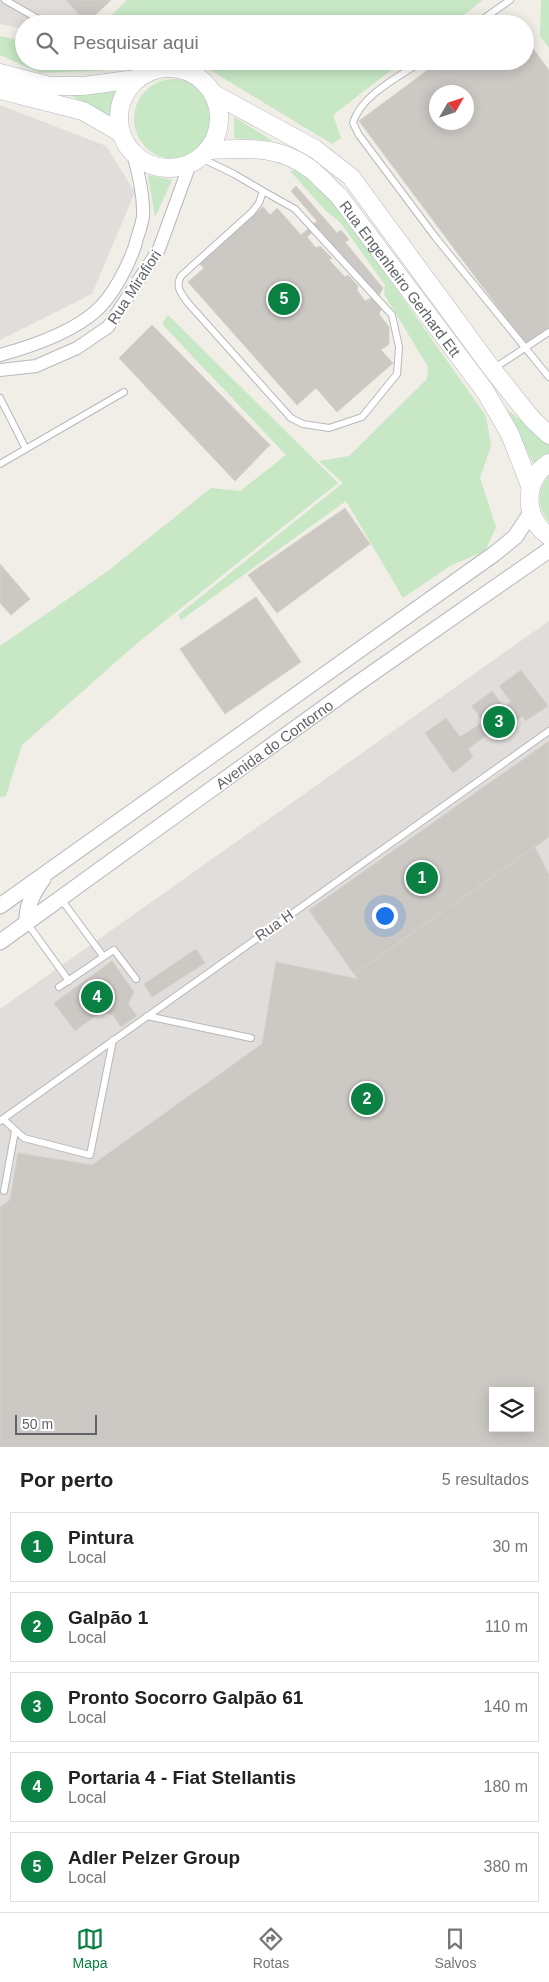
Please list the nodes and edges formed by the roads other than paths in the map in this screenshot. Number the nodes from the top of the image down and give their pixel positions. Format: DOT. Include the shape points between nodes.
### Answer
graph roads {
  1 [pos="5,0"];
  2 [pos="510,0"];
  3 [pos="31,15"];
  4 [pos="489,15"];
  5 [pos="153,70"];
  6 [pos="185,70"];
  7 [pos="409,70"];
  8 [pos="0,73"];
  9 [pos="136,79"];
  10 [pos="0,90"];
  11 [pos="214,94"];
  12 [pos="121,133"];
  13 [pos="133,153"];
  14 [pos="200,157"];
  15 [pos="263,191"];
  16 [pos="549,332"];
  17 [pos="525,348"];
  18 [pos="0,354"];
  19 [pos="492,369"];
  20 [pos="0,370"];
  21 [pos="549,377"];
  22 [pos="124,392"];
  23 [pos="0,398"];
  24 [pos="549,434"];
  25 [pos="26,450"];
  26 [pos="549,463"];
  27 [pos="0,464"];
  28 [pos="531,488"];
  29 [pos="531,513"];
  30 [pos="549,536"];
  31 [pos="549,550"];
  32 [pos="549,731"];
  33 [pos="48,872"];
  34 [pos="61,898"];
  35 [pos="0,906"];
  36 [pos="27,923"];
  37 [pos="0,942"];
  38 [pos="103,956"];
  39 [pos="136,979"];
  40 [pos="69,981"];
  41 [pos="60,988"];
  42 [pos="147,1016"];
  43 [pos="251,1038"];
  44 [pos="113,1040"];
  45 [pos="1,1120"];
  46 [pos="15,1131"];
  47 [pos="4,1191"];
  1 -- 3 [label="lane"];
  2 -- 4 [label="lane"];
  5 -- 9 [label="main road"];
  6 -- 11 [label="main road" via="206,82"];
  7 -- 17 [label="lane" via="367,99 353,123 436,238"];
  8 -- 9 [label="main road" via="50,86 83,86"];
  9 -- 12 [label="main road" via="120,104"];
  10 -- 12 [label="main road" via="83,111"];
  11 -- 14 [label="main road" via="220,123 216,137"];
  11 -- 19 [label="main road, Rua Engenheiro Gerhard Ett" via="315,150 351,177"];
  12 -- 13 [label="main road"];
  13 -- 14 [label="main road" via="145,162 176,168"];
  13 -- 18 [label="street, Rua Mirafiori" via="141,183 143,218 132,254 118,282 97,310 68,330"];
  14 -- 15 [label="lane"];
  14 -- 20 [label="street, Rua Mirafiori" via="160,249 108,327 77,348 36,366"];
  14 -- 28 [label="main road, Rua Engenheiro Gerhard Ett" via="266,149 286,155 313,171 339,196 485,391 510,434"];
  15 -- 15 [label="lane" via="252,212 181,276 178,288 292,418 303,424 329,428 362,417 398,374 399,347 392,315 295,209"];
  16 -- 17 [label="lane"];
  17 -- 19 [label="lane"];
  17 -- 21 [label="lane"];
  19 -- 24 [label="main road, Rua Engenheiro Gerhard Ett" via="532,419"];
  22 -- 25 [label="lane"];
  23 -- 25 [label="lane"];
  25 -- 27 [label="lane"];
  26 -- 28 [label="main road" via="536,476"];
  28 -- 29 [label="main road"];
  29 -- 30 [label="main road" via="536,524"];
  29 -- 33 [label="street, Avenida do Contorno" via="515,537 494,554"];
  31 -- 34 [label="street, Avenida do Contorno"];
  32 -- 42 [label="lane, Rua H"];
  33 -- 35 [label="street, Avenida do Contorno"];
  33 -- 36 [label="street" via="30,902"];
  34 -- 36 [label="street, Avenida do Contorno"];
  34 -- 38 [label="lane"];
  36 -- 37 [label="street, Avenida do Contorno"];
  36 -- 40 [label="lane"];
  38 -- 39 [label="lane" via="113,950"];
  38 -- 40 [label="lane"];
  40 -- 41 [label="lane"];
  42 -- 43 [label="lane"];
  42 -- 44 [label="lane, Rua H"];
  44 -- 45 [label="lane, Rua H"];
  44 -- 46 [label="lane" via="90,1155 24,1138"];
  45 -- 46 [label="lane"];
  46 -- 47 [label="lane"];
}
